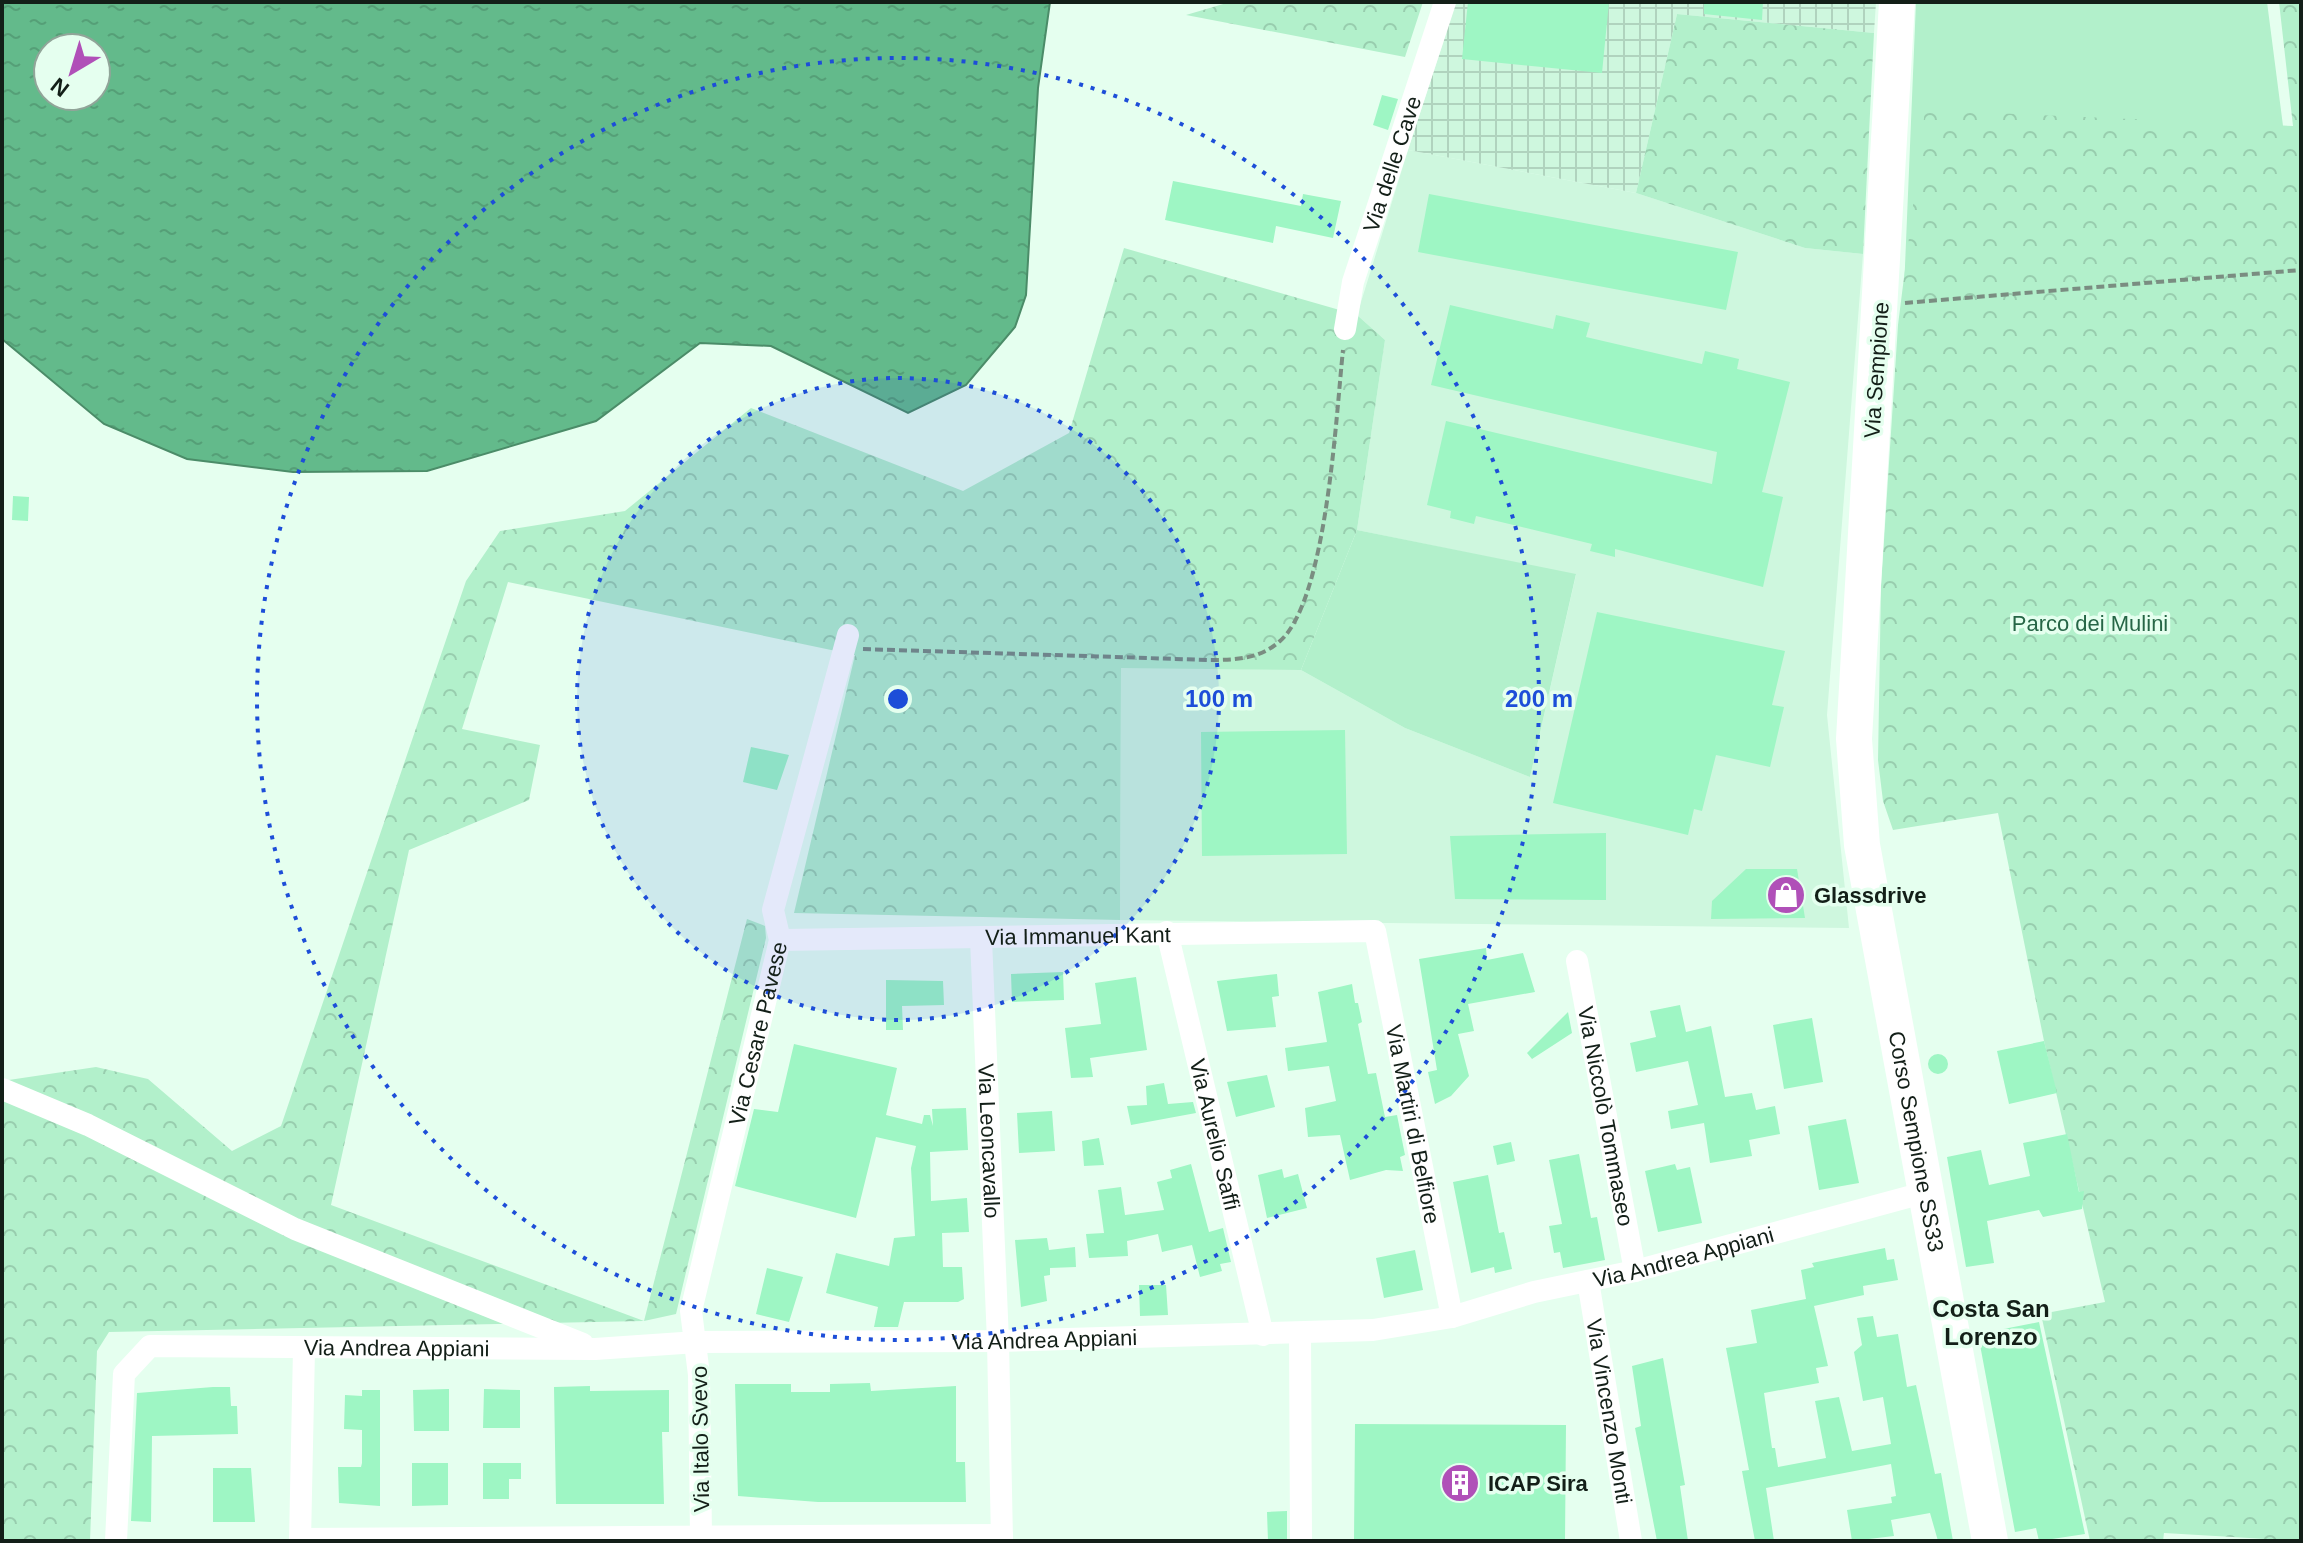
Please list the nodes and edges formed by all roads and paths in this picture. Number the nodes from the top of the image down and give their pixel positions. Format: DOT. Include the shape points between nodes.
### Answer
graph roads {
  1 [pos="1445,2"];
  2 [pos="1897,2"];
  3 [pos="2301,270"];
  4 [pos="1880,306"];
  5 [pos="1345,329"];
  6 [pos="846,642"];
  7 [pos="1854,739"];
  8 [pos="1375,931"];
  9 [pos="1167,932"];
  10 [pos="981,939"];
  11 [pos="780,940"];
  12 [pos="1577,961"];
  13 [pos="2,1089"];
  14 [pos="1923,1193"];
  15 [pos="1635,1271"];
  16 [pos="1588,1281"];
  17 [pos="1452,1317"];
  18 [pos="1300,1334"];
  19 [pos="1263,1335"];
  20 [pos="998,1341"];
  21 [pos="697,1342"];
  22 [pos="304,1349"];
  23 [pos="595,1349"];
  24 [pos="701,1537"];
  25 [pos="1002,1538"];
  26 [pos="300,1540"];
  27 [pos="116,1541"];
  28 [pos="1301,1541"];
  29 [pos="1631,1541"];
  30 [pos="1990,1541"];
  1 -- 5 [label="street, Via delle Cave" via="1353,282"];
  2 -- 4 [label="main road, Via Sempione"];
  3 -- 4 [label="path"];
  4 -- 7 [label="main road, Via Sempione"];
  5 -- 6 [label="path" via="1329,483 1304,607 1282,639 1266,651 1248,658 1210,660"];
  6 -- 11 [label="street, Via Cesare Pavese" via="773,910"];
  7 -- 14 [label="main road, Corso Sempione SS33" via="1862,845"];
  8 -- 9 [label="street, Via Immanuel Kant"];
  8 -- 17 [label="street, Via Martiri di Belfiore"];
  9 -- 10 [label="street, Via Immanuel Kant"];
  9 -- 19 [label="street, Via Aurelio Saffi"];
  10 -- 11 [label="street, Via Immanuel Kant"];
  10 -- 20 [label="street, Via Leoncavallo"];
  11 -- 21 [label="street, Via Cesare Pavese" via="691,1311"];
  12 -- 15 [label="street, Via Niccolò Tommaseo"];
  13 -- 23 [label="street" via="88,1125 295,1229"];
  14 -- 15 [label="street, Via Andrea Appiani"];
  14 -- 30 [label="main road, Corso Sempione SS33"];
  15 -- 16 [label="street, Via Andrea Appiani"];
  16 -- 17 [label="street, Via Andrea Appiani"];
  16 -- 29 [label="street, Via Vincenzo Monti"];
  17 -- 18 [label="street, Via Andrea Appiani" via="1373,1330"];
  18 -- 19 [label="street, Via Andrea Appiani"];
  18 -- 28 [label="street"];
  19 -- 20 [label="street, Via Andrea Appiani"];
  20 -- 21 [label="street, Via Andrea Appiani"];
  20 -- 25 [label="street, Via Leoncavallo"];
  21 -- 23 [label="street, Via Andrea Appiani"];
  21 -- 24 [label="street, Via Italo Svevo"];
  22 -- 23 [label="street, Via Andrea Appiani"];
  22 -- 26 [label="street"];
  22 -- 27 [label="street, Via Andrea Appiani" via="150,1346 124,1374"];
  24 -- 25 [label="street"];
  24 -- 26 [label="street"];
}
